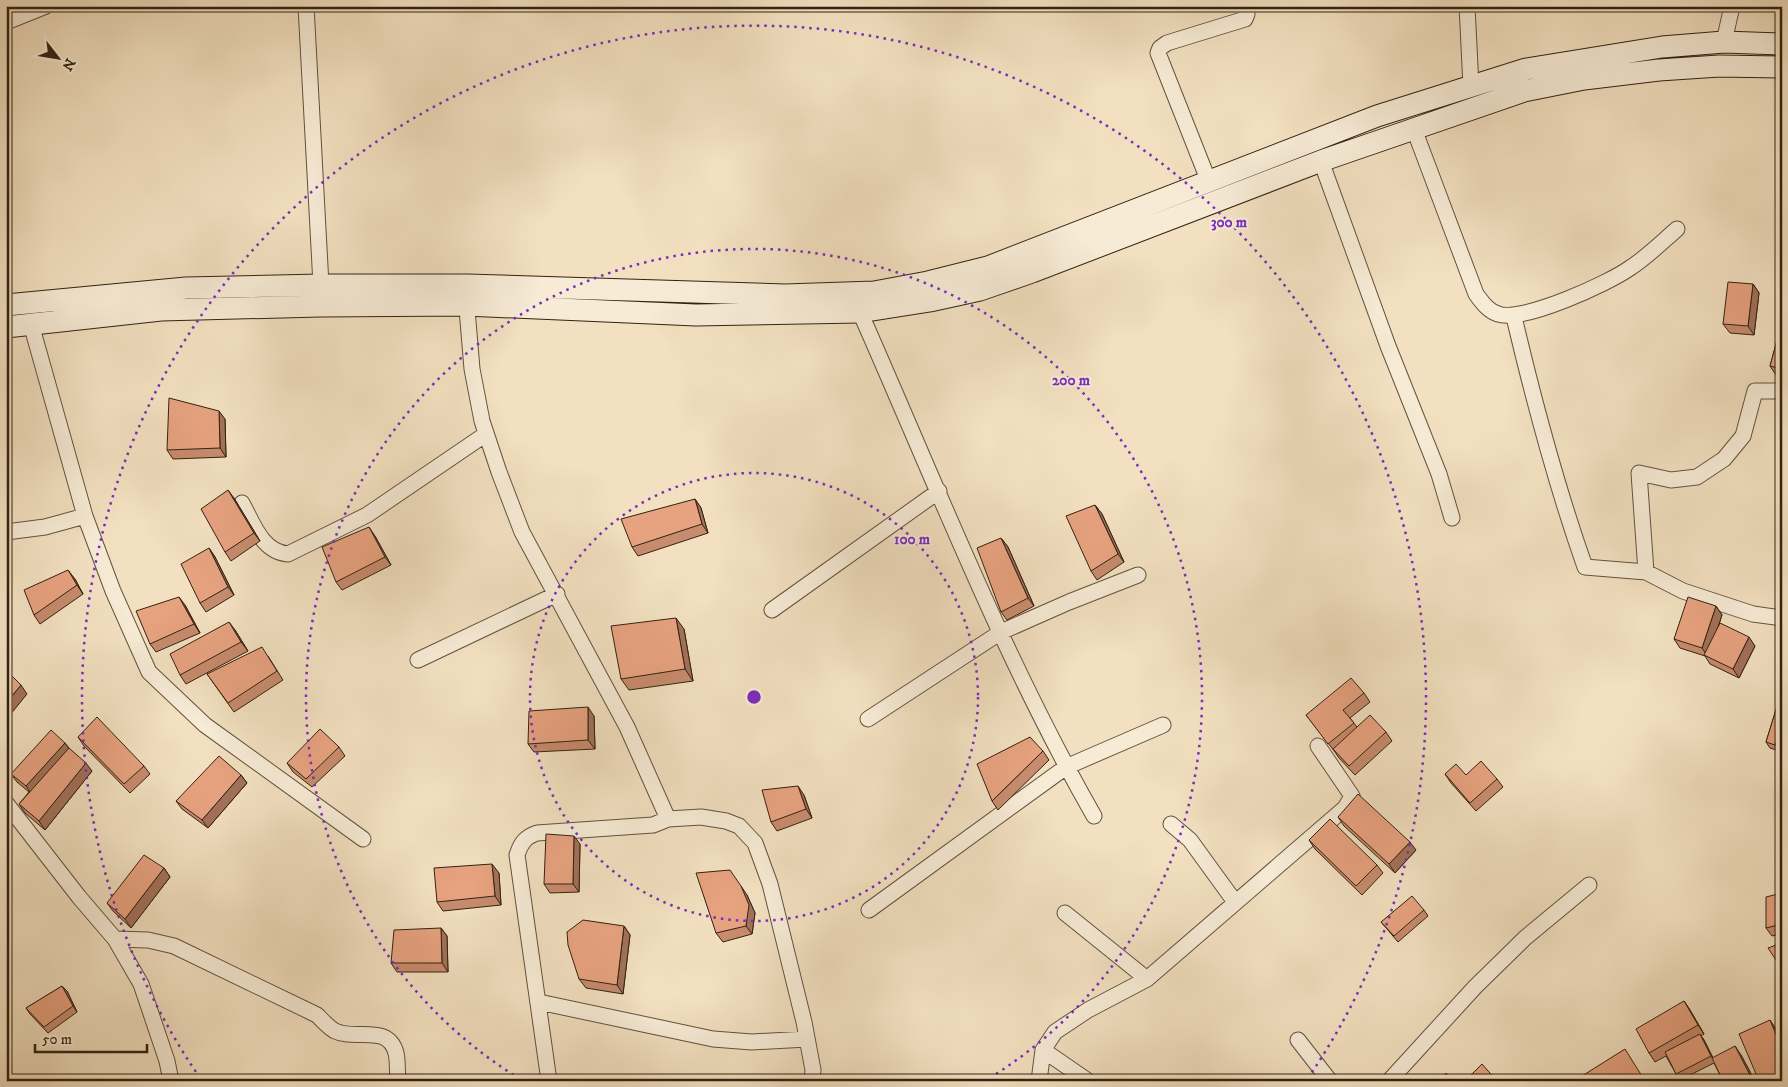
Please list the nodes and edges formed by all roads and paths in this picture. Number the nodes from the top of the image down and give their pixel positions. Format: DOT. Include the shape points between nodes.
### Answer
graph roads {
  1 [pos="46,6"];
  2 [pos="306,6"];
  3 [pos="1246,6"];
  4 [pos="1467,6"];
  5 [pos="1732,6"];
  6 [pos="6,22"];
  7 [pos="1724,42"];
  8 [pos="1782,44"];
  9 [pos="1782,66"];
  10 [pos="1471,87"];
  11 [pos="1414,129"];
  12 [pos="1321,161"];
  13 [pos="1209,182"];
  14 [pos="1677,229"];
  15 [pos="321,284"];
  16 [pos="466,295"];
  17 [pos="6,305"];
  18 [pos="860,312"];
  19 [pos="1514,316"];
  20 [pos="31,324"];
  21 [pos="6,327"];
  22 [pos="1782,391"];
  23 [pos="486,434"];
  24 [pos="939,491"];
  25 [pos="242,503"];
  26 [pos="84,516"];
  27 [pos="1452,518"];
  28 [pos="6,532"];
  29 [pos="1646,572"];
  30 [pos="1138,575"];
  31 [pos="557,594"];
  32 [pos="772,610"];
  33 [pos="1782,618"];
  34 [pos="1001,632"];
  35 [pos="418,660"];
  36 [pos="868,719"];
  37 [pos="1164,725"];
  38 [pos="1318,746"];
  39 [pos="1066,767"];
  40 [pos="6,803"];
  41 [pos="1094,816"];
  42 [pos="668,819"];
  43 [pos="1171,824"];
  44 [pos="363,839"];
  45 [pos="1589,884"];
  46 [pos="1235,902"];
  47 [pos="869,910"];
  48 [pos="1065,913"];
  49 [pos="115,939"];
  50 [pos="1147,979"];
  51 [pos="539,1002"];
  52 [pos="807,1039"];
  53 [pos="1298,1040"];
  54 [pos="1043,1050"];
  55 [pos="171,1081"];
  56 [pos="398,1081"];
  57 [pos="549,1081"];
  58 [pos="812,1081"];
  59 [pos="1039,1081"];
  60 [pos="1088,1081"];
  61 [pos="1330,1081"];
  62 [pos="1389,1081"];
  1 -- 6 [label="street"];
  2 -- 15 [label="street"];
  3 -- 13 [label="street" via="1245,19 1167,43 1158,54"];
  4 -- 10 [label="street"];
  5 -- 7 [label="street"];
  7 -- 8 [label="main road"];
  7 -- 10 [label="main road" via="1586,58 1526,69"];
  9 -- 11 [label="main road" via="1719,66 1584,79 1524,91"];
  10 -- 13 [label="main road" via="1377,116"];
  11 -- 12 [label="main road"];
  11 -- 19 [label="street" via="1476,294 1486,307 1498,314"];
  12 -- 18 [label="main road" via="988,287 930,301"];
  12 -- 27 [label="street" via="1388,346 1439,474"];
  13 -- 16 [label="main road" via="988,267 874,292"];
  14 -- 19 [label="street" via="1630,269 1550,306"];
  15 -- 16 [label="main road"];
  15 -- 17 [label="main road" via="186,288"];
  16 -- 18 [label="main road" via="696,315"];
  16 -- 20 [label="main road" via="320,306 161,310"];
  16 -- 23 [label="street" via="472,369"];
  18 -- 24 [label="street"];
  19 -- 29 [label="street" via="1535,408 1585,567"];
  20 -- 21 [label="main road"];
  20 -- 26 [label="street"];
  22 -- 29 [label="street" via="1756,391 1743,436 1724,459 1697,477 1671,480 1639,473"];
  23 -- 25 [label="street" via="367,515 288,554 278,554 266,545"];
  23 -- 31 [label="street" via="522,532"];
  24 -- 32 [label="street"];
  24 -- 34 [label="street"];
  26 -- 28 [label="street" via="45,527"];
  26 -- 44 [label="street" via="149,672 205,725"];
  29 -- 33 [label="street" via="1684,591 1753,614"];
  30 -- 34 [label="street"];
  31 -- 35 [label="street"];
  31 -- 42 [label="street" via="627,727"];
  34 -- 36 [label="street"];
  34 -- 39 [label="street"];
  37 -- 39 [label="street"];
  38 -- 46 [label="street" via="1349,790 1351,801 1302,847"];
  39 -- 41 [label="street"];
  39 -- 47 [label="street"];
  40 -- 49 [label="street"];
  42 -- 51 [label="street" via="653,825 537,833 521,842 517,855"];
  42 -- 52 [label="street" via="701,817 726,821 739,826 755,843 770,884"];
  43 -- 46 [label="street" via="1190,840"];
  45 -- 62 [label="street" via="1525,938 1475,987"];
  46 -- 50 [label="street"];
  48 -- 50 [label="street"];
  49 -- 55 [label="street" via="141,984"];
  49 -- 56 [label="street" via="148,940 174,946 316,1015 336,1031 386,1038 396,1053"];
  50 -- 54 [label="street" via="1069,1022 1055,1032"];
  51 -- 52 [label="street" via="713,1039 752,1042"];
  51 -- 57 [label="street"];
  52 -- 58 [label="street"];
  53 -- 61 [label="street"];
  54 -- 59 [label="street"];
  54 -- 60 [label="street"];
}
